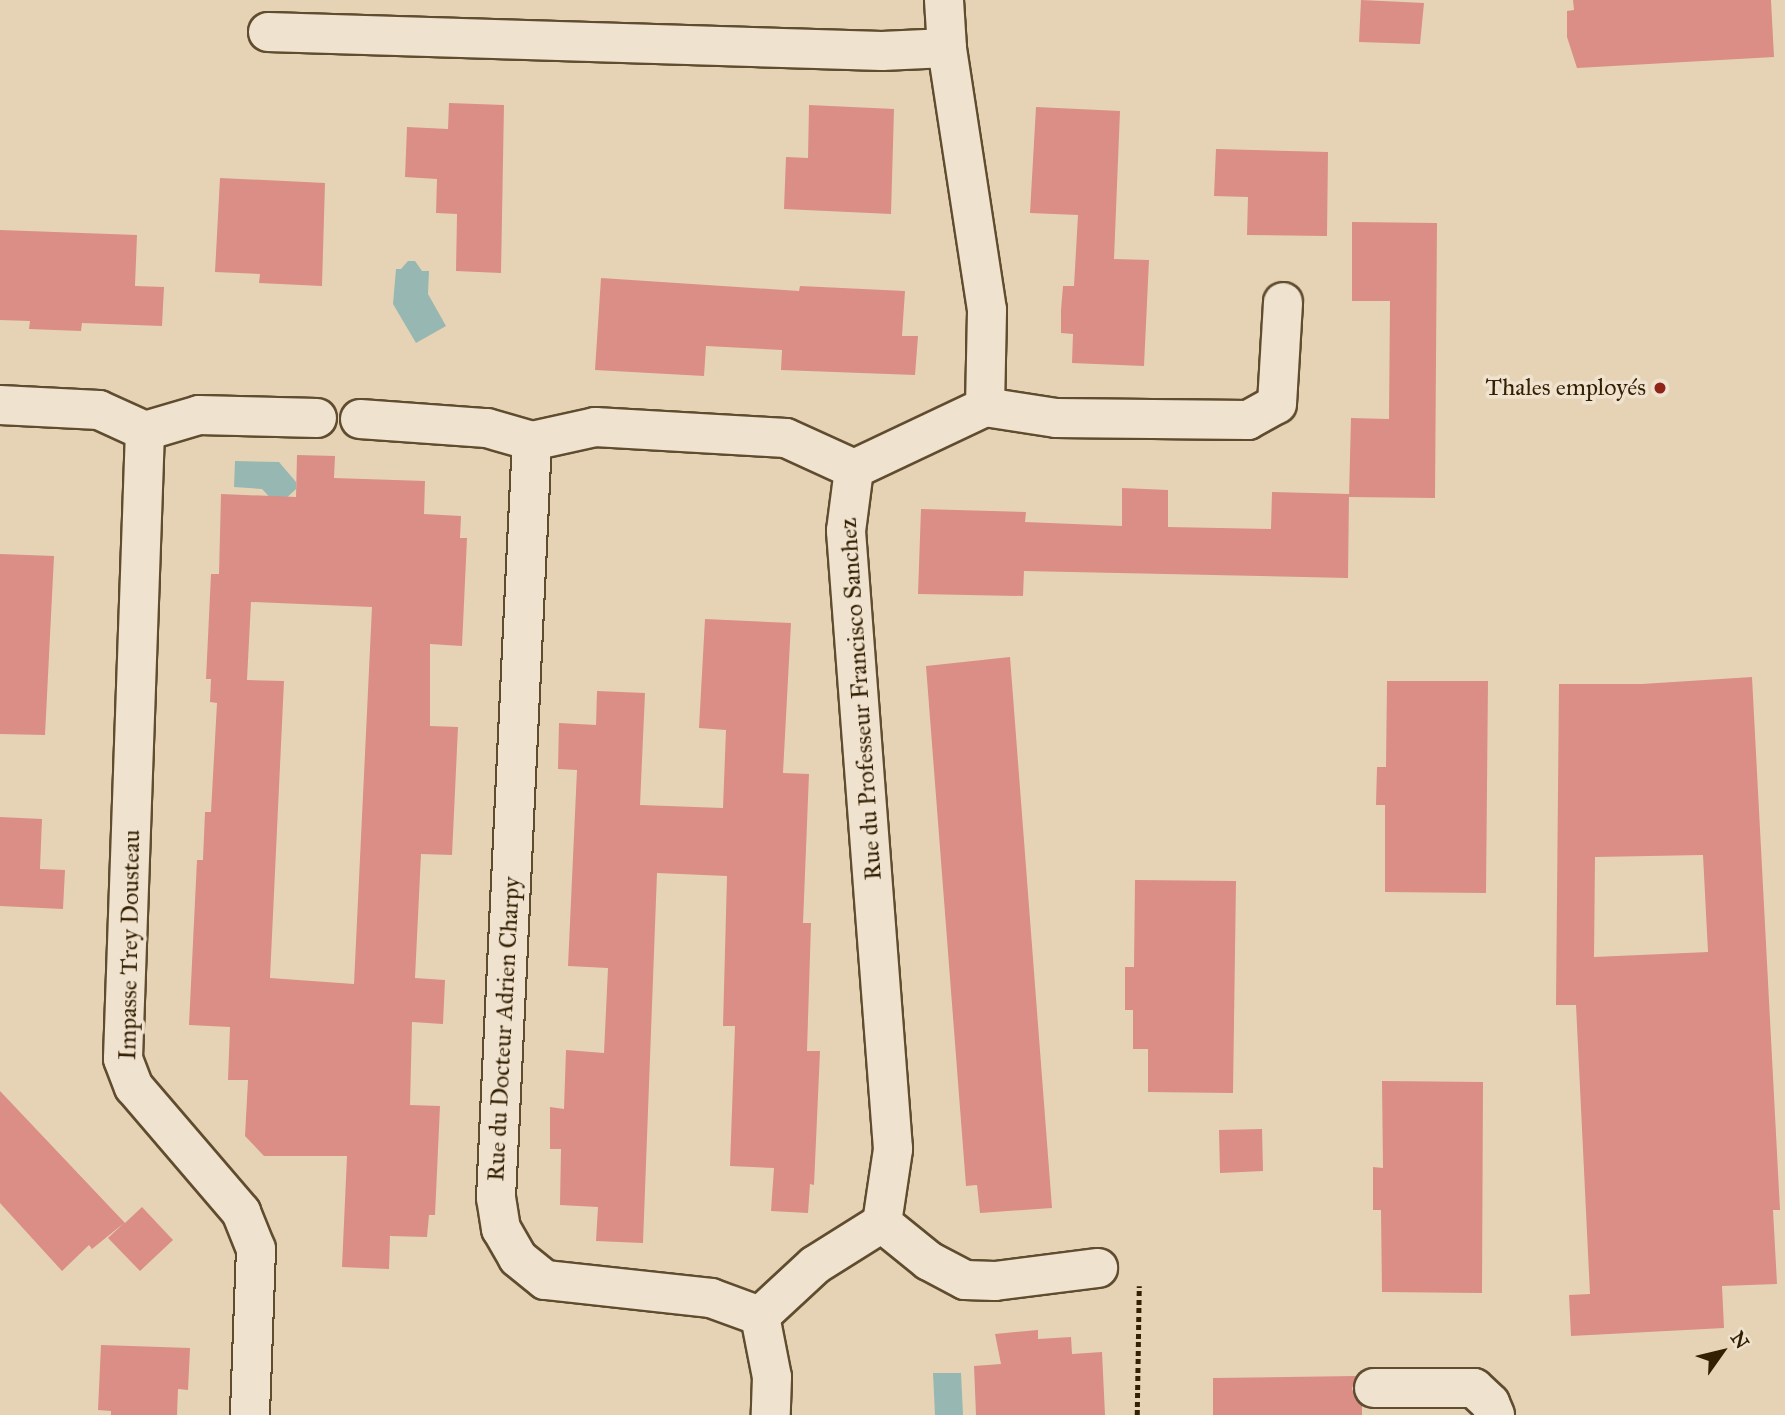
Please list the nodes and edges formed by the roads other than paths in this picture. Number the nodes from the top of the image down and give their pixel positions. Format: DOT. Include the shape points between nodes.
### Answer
graph roads {
  1 [pos="944,0"];
  2 [pos="268,32"];
  3 [pos="947,48"];
  4 [pos="1283,302"];
  5 [pos="0,405"];
  6 [pos="985,407"];
  7 [pos="317,418"];
  8 [pos="360,419"];
  9 [pos="145,431"];
  10 [pos="532,441"];
  11 [pos="855,469"];
  12 [pos="882,1223"];
  13 [pos="1098,1268"];
  14 [pos="760,1316"];
  15 [pos="1374,1388"];
  16 [pos="250,1415"];
  17 [pos="771,1415"];
  18 [pos="1495,1415"];
  1 -- 3 [label="street"];
  2 -- 3 [label="street" via="882,51"];
  3 -- 6 [label="street" via="986,310"];
  4 -- 6 [label="street" via="1277,404 1248,420 1056,418"];
  5 -- 9 [label="street" via="99,410"];
  6 -- 11 [label="street"];
  7 -- 9 [label="street" via="199,415"];
  8 -- 10 [label="street" via="486,428"];
  9 -- 16 [label="street, Impasse Trey Dousteau" via="123,1059 134,1087 241,1212 256,1249"];
  10 -- 11 [label="street" via="595,427 786,438"];
  10 -- 14 [label="street, Rue du Docteur Adrien Charpy" via="496,1198 501,1229 517,1258 545,1280 711,1298"];
  11 -- 12 [label="street, Rue du Professeur Francisco Sanchez" via="846,531 893,1149"];
  12 -- 13 [label="street" via="929,1261 965,1280 995,1281"];
  12 -- 14 [label="street" via="815,1265"];
  14 -- 17 [label="street" via="772,1377"];
  15 -- 18 [label="street" via="1474,1388"];
}
